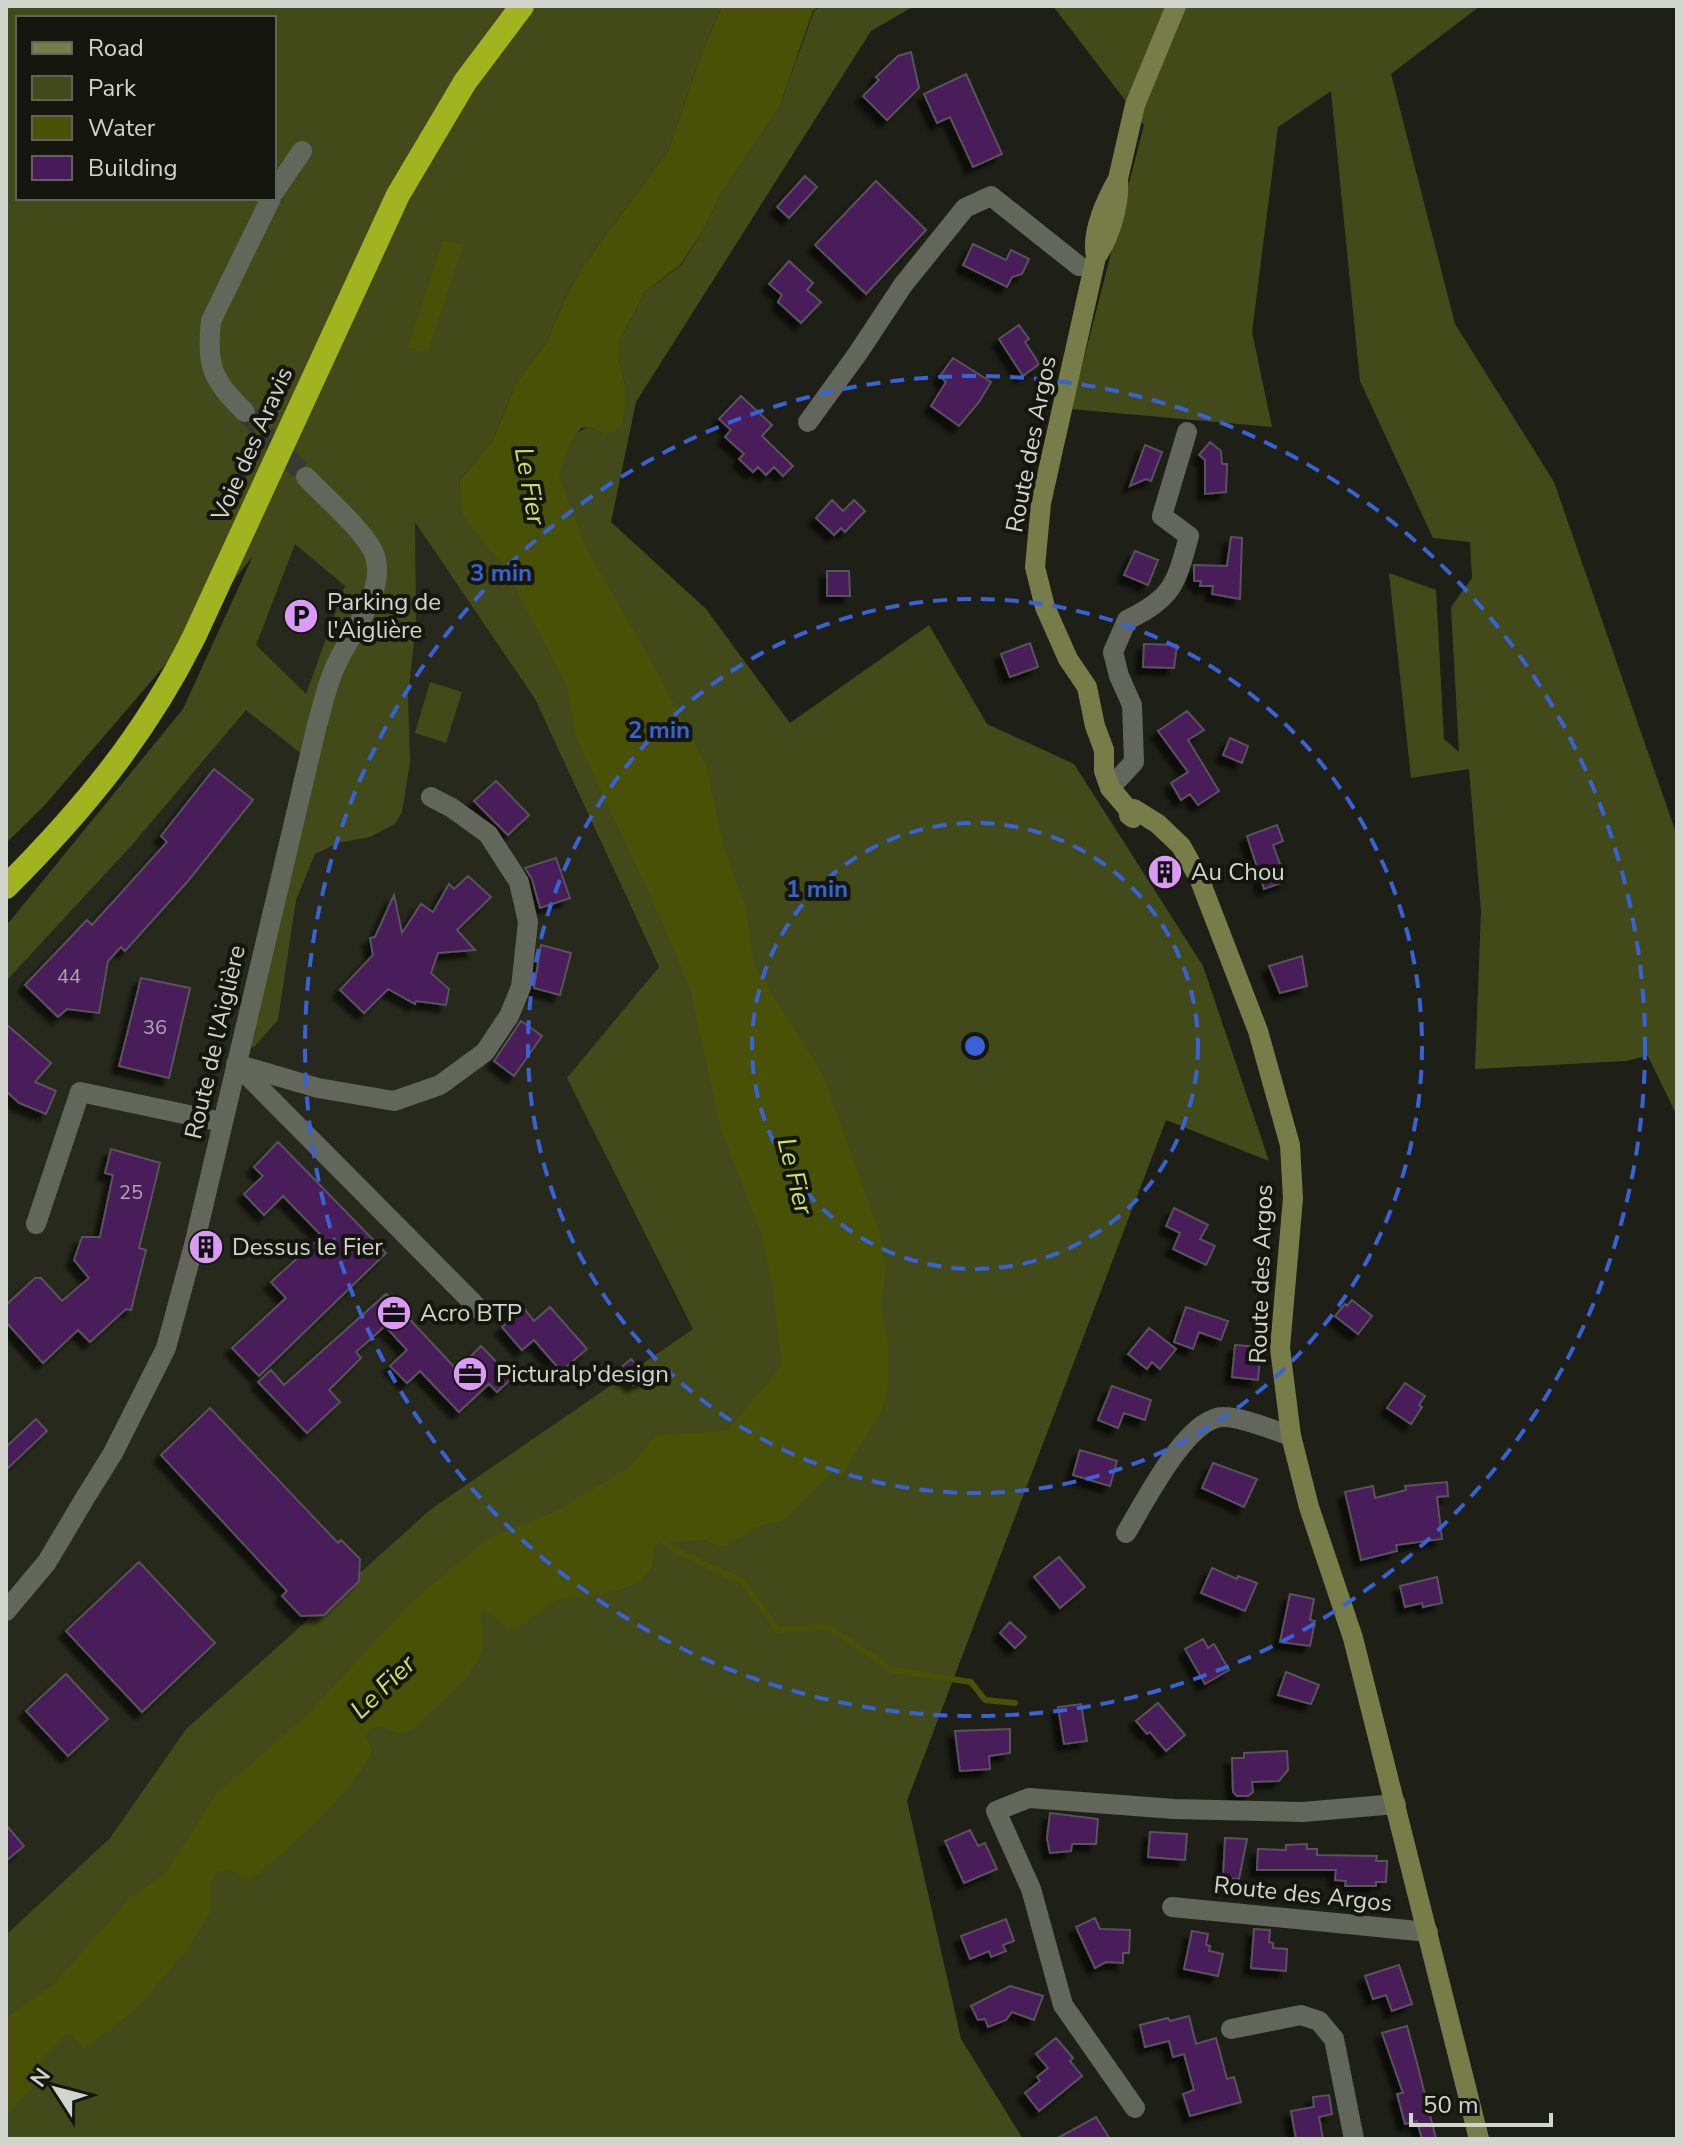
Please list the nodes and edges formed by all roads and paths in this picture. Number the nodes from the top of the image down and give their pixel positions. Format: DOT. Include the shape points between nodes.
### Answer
graph roads {
  1 [pos="522,6"];
  2 [pos="1176,6"];
  3 [pos="302,151"];
  4 [pos="276,188"];
  5 [pos="270,200"];
  6 [pos="1090,257"];
  7 [pos="245,412"];
  8 [pos="808,422"];
  9 [pos="1187,432"];
  10 [pos="306,477"];
  11 [pos="1107,779"];
  12 [pos="431,797"];
  13 [pos="6,887"];
  14 [pos="236,1064"];
  15 [pos="222,1122"];
  16 [pos="36,1224"];
  17 [pos="484,1314"];
  18 [pos="1291,1436"];
  19 [pos="1126,1533"];
  20 [pos="6,1611"];
  21 [pos="1398,1811"];
  22 [pos="1219,1823"];
  23 [pos="1172,1907"];
  24 [pos="1428,1932"];
  25 [pos="1231,2029"];
  26 [pos="1135,2108"];
  27 [pos="1354,2139"];
  28 [pos="1479,2139"];
  1 -- 13 [label="highway, Voie des Aravis" via="465,82 398,195 165,692 91,797"];
  2 -- 6 [label="street, Route des Argos" via="1135,105 1107,241"];
  3 -- 4 [label="street"];
  5 -- 7 [label="street" via="211,321 211,366 222,389"];
  6 -- 8 [label="street" via="991,196 965,208 903,285"];
  6 -- 11 [label="street, Route des Argos" via="1090,285 1041,503 1035,567 1045,607 1087,687 1095,726 1094,764"];
  9 -- 11 [label="street" via="1162,516 1189,536 1168,594 1127,620 1113,652 1132,705 1134,762"];
  10 -- 14 [label="street, Route de l'Aiglière" via="373,552 376,574 370,603 333,670 321,712"];
  11 -- 18 [label="street, Route des Argos" via="1129,815 1181,846 1199,878 1258,1031 1290,1145 1293,1198 1280,1348"];
  12 -- 14 [label="street" via="488,834 519,882 528,922 521,987 485,1052 440,1085 394,1101 318,1088"];
  14 -- 15 [label="street, Route de l'Aiglière"];
  14 -- 17 [label="street"];
  15 -- 16 [label="street" via="80,1092"];
  15 -- 20 [label="street, Route de l'Aiglière" via="166,1348 47,1562"];
  18 -- 19 [label="street" via="1226,1417 1210,1419 1185,1439"];
  18 -- 21 [label="street, Route des Argos" via="1353,1638"];
  21 -- 22 [label="street"];
  21 -- 24 [label="street, Route des Argos"];
  21 -- 26 [label="street" via="1174,1809 1029,1798 996,1811 1031,1889 1063,2005"];
  23 -- 24 [label="street, Route des Argos"];
  24 -- 28 [label="street, Route des Argos"];
  25 -- 27 [label="street" via="1301,2015 1319,2021 1334,2039"];
}
